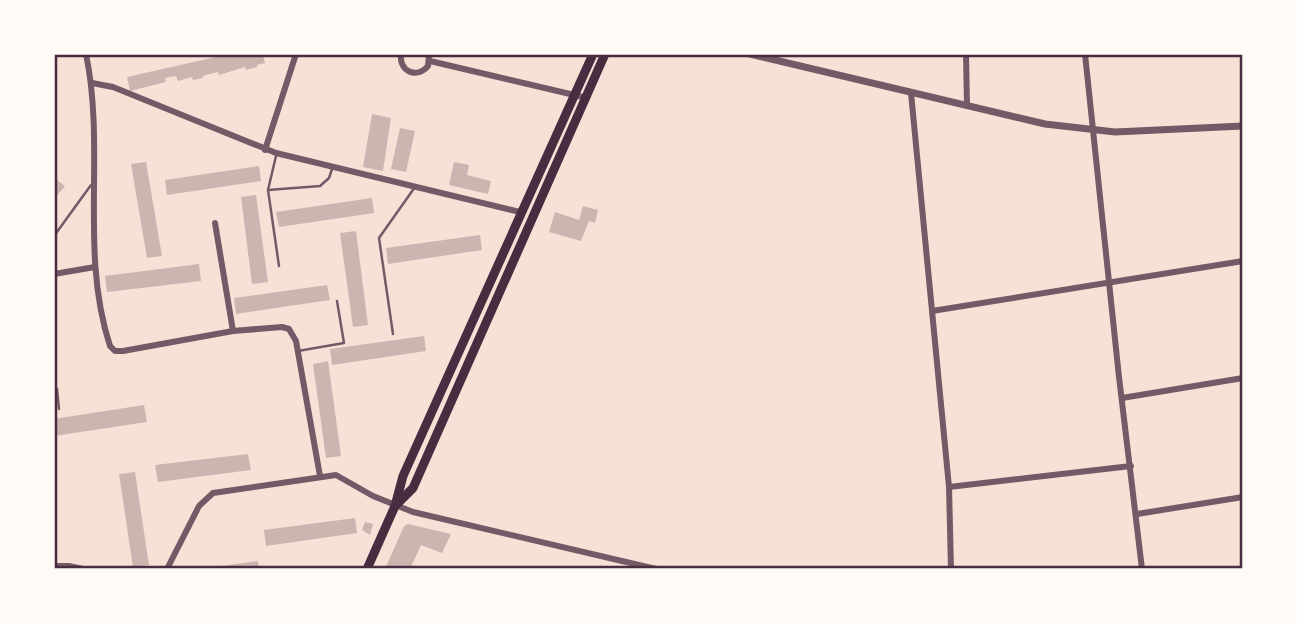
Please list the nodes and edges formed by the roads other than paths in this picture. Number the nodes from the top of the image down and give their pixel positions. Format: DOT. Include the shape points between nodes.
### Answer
graph roads {
  1 [pos="86,54"];
  2 [pos="296,54"];
  3 [pos="401,54"];
  4 [pos="593,54"];
  5 [pos="605,54"];
  6 [pos="750,54"];
  7 [pos="966,54"];
  8 [pos="1085,54"];
  9 [pos="760,56"];
  10 [pos="430,58"];
  11 [pos="92,83"];
  12 [pos="911,93"];
  13 [pos="573,96"];
  14 [pos="587,98"];
  15 [pos="967,106"];
  16 [pos="1243,126"];
  17 [pos="1093,130"];
  18 [pos="265,150"];
  19 [pos="276,153"];
  20 [pos="333,167"];
  21 [pos="93,183"];
  22 [pos="415,187"];
  23 [pos="268,190"];
  24 [pos="520,212"];
  25 [pos="536,215"];
  26 [pos="215,223"];
  27 [pos="54,236"];
  28 [pos="1243,261"];
  29 [pos="279,266"];
  30 [pos="95,267"];
  31 [pos="54,274"];
  32 [pos="1109,283"];
  33 [pos="337,301"];
  34 [pos="932,311"];
  35 [pos="233,331"];
  36 [pos="393,334"];
  37 [pos="298,352"];
  38 [pos="1243,378"];
  39 [pos="54,388"];
  40 [pos="1122,398"];
  41 [pos="59,409"];
  42 [pos="1131,467"];
  43 [pos="320,476"];
  44 [pos="949,487"];
  45 [pos="1243,497"];
  46 [pos="395,506"];
  47 [pos="1137,514"];
  48 [pos="54,566"];
  49 [pos="83,569"];
  50 [pos="167,569"];
  51 [pos="367,569"];
  52 [pos="656,569"];
  53 [pos="951,569"];
  54 [pos="1142,569"];
  1 -- 11 [label="street"];
  2 -- 18 [label="street"];
  3 -- 10 [label="street" via="403,67 411,73 421,73"];
  4 -- 13 [label="main road"];
  5 -- 14 [label="main road"];
  6 -- 9 [label="street"];
  7 -- 15 [label="street"];
  8 -- 17 [label="street"];
  9 -- 12 [label="street"];
  10 -- 13 [label="street"];
  11 -- 18 [label="street" via="113,87"];
  11 -- 21 [label="street"];
  12 -- 15 [label="street"];
  12 -- 34 [label="street"];
  13 -- 14 [label="street"];
  13 -- 24 [label="main road"];
  14 -- 25 [label="main road"];
  15 -- 17 [label="street" via="1020,120"];
  16 -- 17 [label="street"];
  17 -- 32 [label="street"];
  18 -- 19 [label="street"];
  19 -- 20 [label="street"];
  19 -- 23 [label="lane"];
  20 -- 22 [label="street"];
  20 -- 23 [label="lane" via="330,178 320,186"];
  21 -- 27 [label="lane"];
  21 -- 30 [label="street"];
  22 -- 24 [label="street"];
  22 -- 36 [label="lane" via="379,238"];
  23 -- 29 [label="lane"];
  24 -- 25 [label="main road"];
  24 -- 46 [label="main road" via="400,482"];
  25 -- 46 [label="main road" via="413,488"];
  26 -- 35 [label="street"];
  28 -- 32 [label="street"];
  30 -- 31 [label="street"];
  30 -- 35 [label="street" via="107,339 115,351"];
  32 -- 34 [label="street"];
  32 -- 40 [label="street"];
  33 -- 37 [label="lane" via="344,342"];
  34 -- 44 [label="street"];
  35 -- 37 [label="street" via="289,329"];
  37 -- 43 [label="street"];
  38 -- 40 [label="street"];
  39 -- 41 [label="lane"];
  40 -- 42 [label="street"];
  42 -- 44 [label="street"];
  42 -- 47 [label="street"];
  43 -- 46 [label="street" via="336,475"];
  43 -- 50 [label="street" via="212,493 199,506"];
  44 -- 53 [label="street"];
  45 -- 47 [label="street"];
  46 -- 51 [label="main road"];
  46 -- 52 [label="street"];
  47 -- 54 [label="street"];
  48 -- 49 [label="street"];
}
